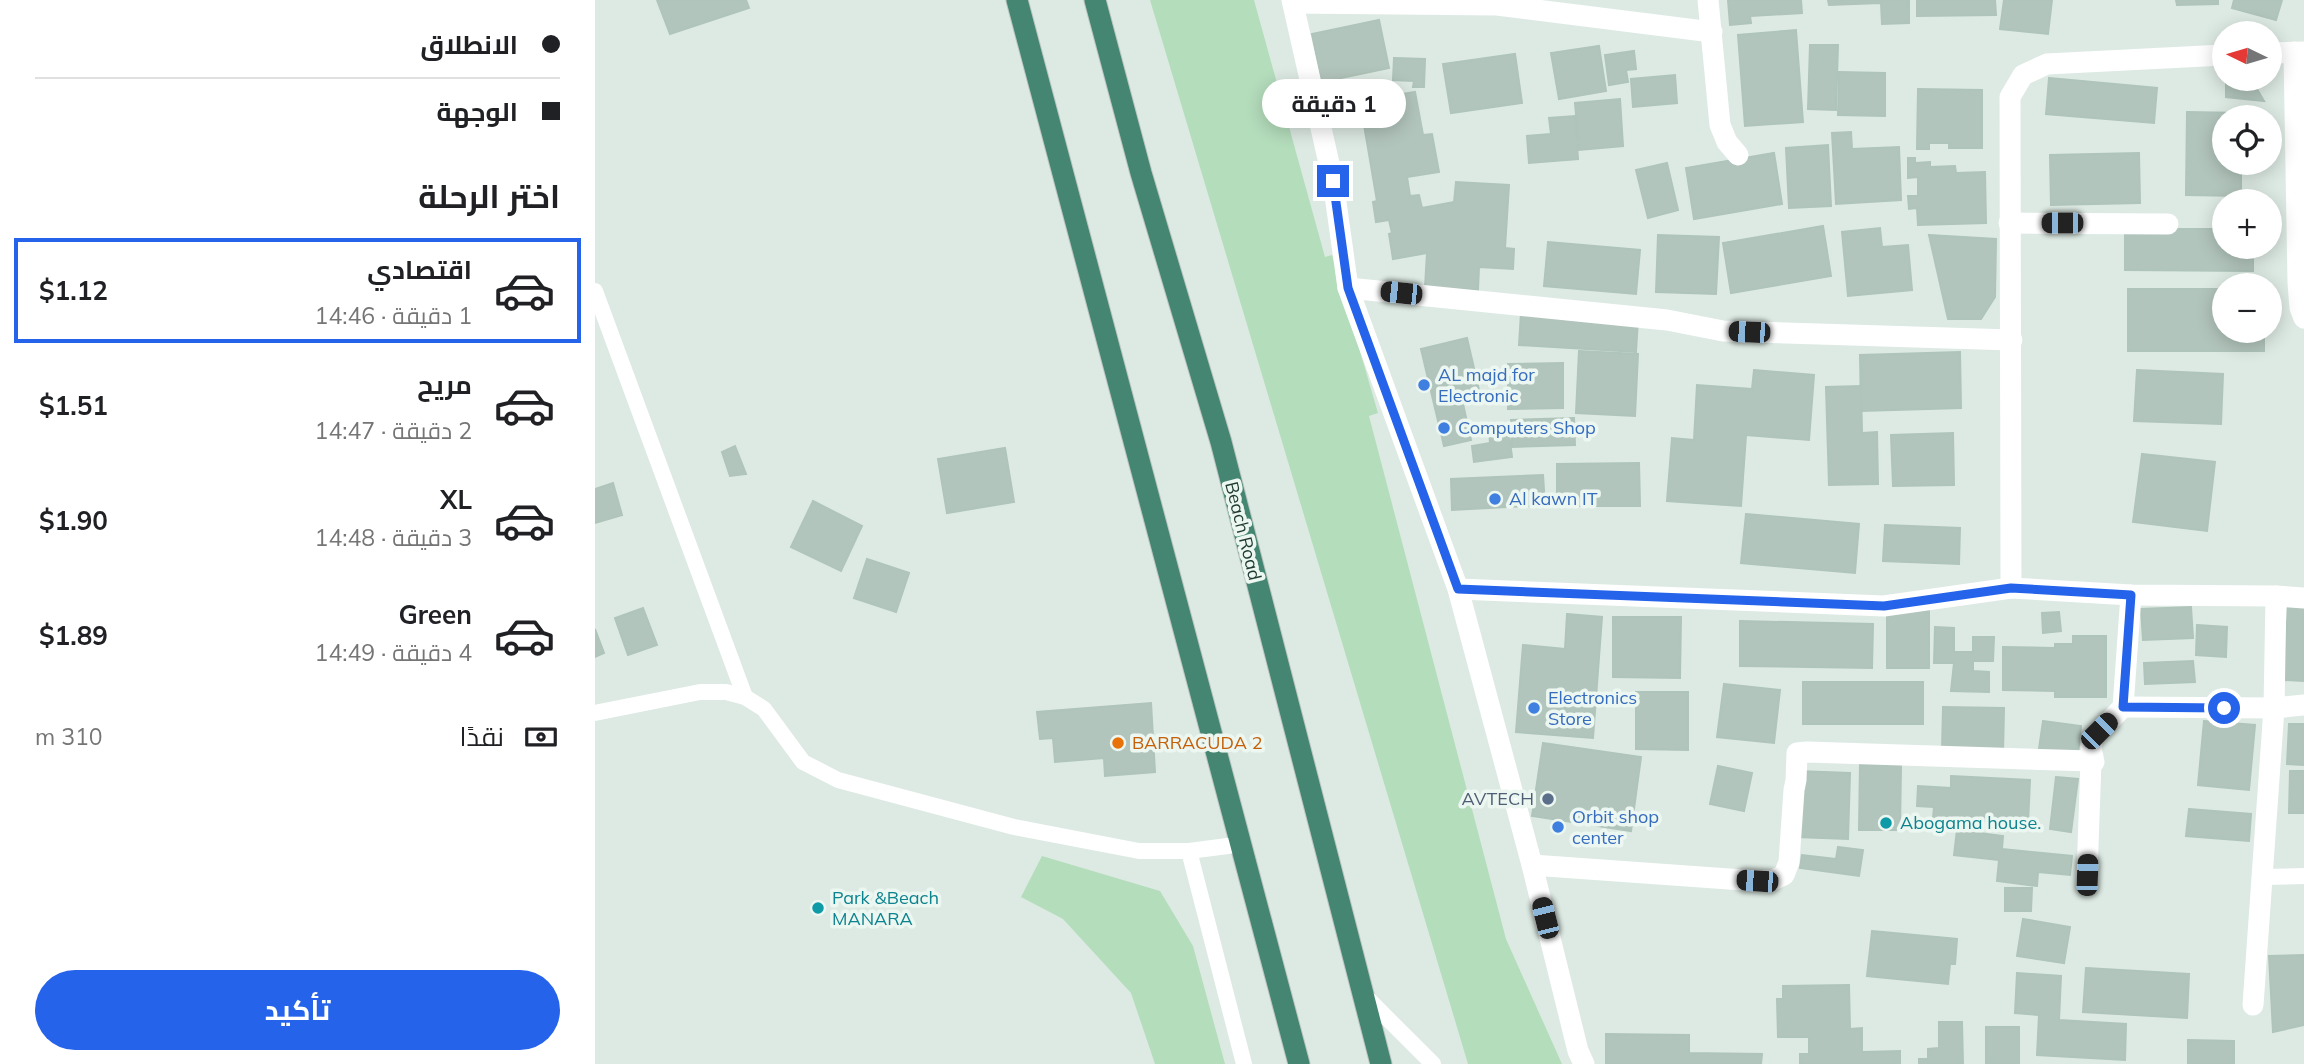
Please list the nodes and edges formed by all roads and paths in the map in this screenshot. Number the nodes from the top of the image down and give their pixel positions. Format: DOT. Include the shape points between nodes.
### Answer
graph roads {
  1 [pos="1017,0"];
  2 [pos="1095,0"];
  3 [pos="1708,0"];
  4 [pos="1293,2"];
  5 [pos="1712,32"];
  6 [pos="2299,52"];
  7 [pos="2212,56"];
  8 [pos="1738,155"];
  9 [pos="2010,223"];
  10 [pos="2168,224"];
  11 [pos="1348,288"];
  12 [pos="595,291"];
  13 [pos="2304,318"];
  14 [pos="2013,340"];
  15 [pos="2011,588"];
  16 [pos="1458,589"];
  17 [pos="2131,595"];
  18 [pos="2276,596"];
  19 [pos="2304,598"];
  20 [pos="745,697"];
  21 [pos="2304,705"];
  22 [pos="2123,707"];
  23 [pos="2274,708"];
  24 [pos="595,713"];
  25 [pos="2091,761"];
  26 [pos="1243,844"];
  27 [pos="1189,851"];
  28 [pos="1532,865"];
  29 [pos="2087,875"];
  30 [pos="2304,876"];
  31 [pos="2262,877"];
  32 [pos="1363,995"];
  33 [pos="2253,1005"];
  34 [pos="1244,1064"];
  35 [pos="1299,1064"];
  36 [pos="1381,1064"];
  37 [pos="1433,1064"];
  38 [pos="1584,1064"];
  1 -- 26 [label="highway"];
  2 -- 32 [label="highway, Beach Road" via="1220,442"];
  3 -- 5 [label="street"];
  4 -- 5 [label="street" via="1497,5"];
  4 -- 11 [label="street" via="1333,181"];
  5 -- 8 [label="street" via="1720,125"];
  6 -- 13 [label="street" via="2298,283"];
  7 -- 9 [label="street" via="2047,64 2023,75 2010,97"];
  9 -- 10 [label="street"];
  9 -- 14 [label="street"];
  11 -- 14 [label="street" via="1667,320 1723,331"];
  11 -- 16 [label="street"];
  12 -- 20 [label="lane"];
  14 -- 15 [label="street"];
  15 -- 16 [label="street" via="1884,606"];
  15 -- 17 [label="street"];
  16 -- 28 [label="street"];
  17 -- 18 [label="street"];
  17 -- 22 [label="street"];
  18 -- 19 [label="street"];
  18 -- 23 [label="street"];
  20 -- 24 [label="lane" via="700,692"];
  20 -- 27 [label="lane" via="764,709 803,762 838,780 1014,827 1139,851"];
  21 -- 23 [label="street"];
  22 -- 23 [label="street"];
  22 -- 25 [label="street" via="2093,738"];
  23 -- 31 [label="street"];
  25 -- 28 [label="street" via="1797,753 1789,862 1784,876 1757,881"];
  25 -- 29 [label="street"];
  26 -- 27 [label="lane"];
  26 -- 35 [label="highway"];
  27 -- 34 [label="lane"];
  28 -- 38 [label="street"];
  30 -- 31 [label="lane"];
  31 -- 33 [label="street"];
  32 -- 36 [label="highway, Beach Road"];
  32 -- 37 [label="lane"];
}
